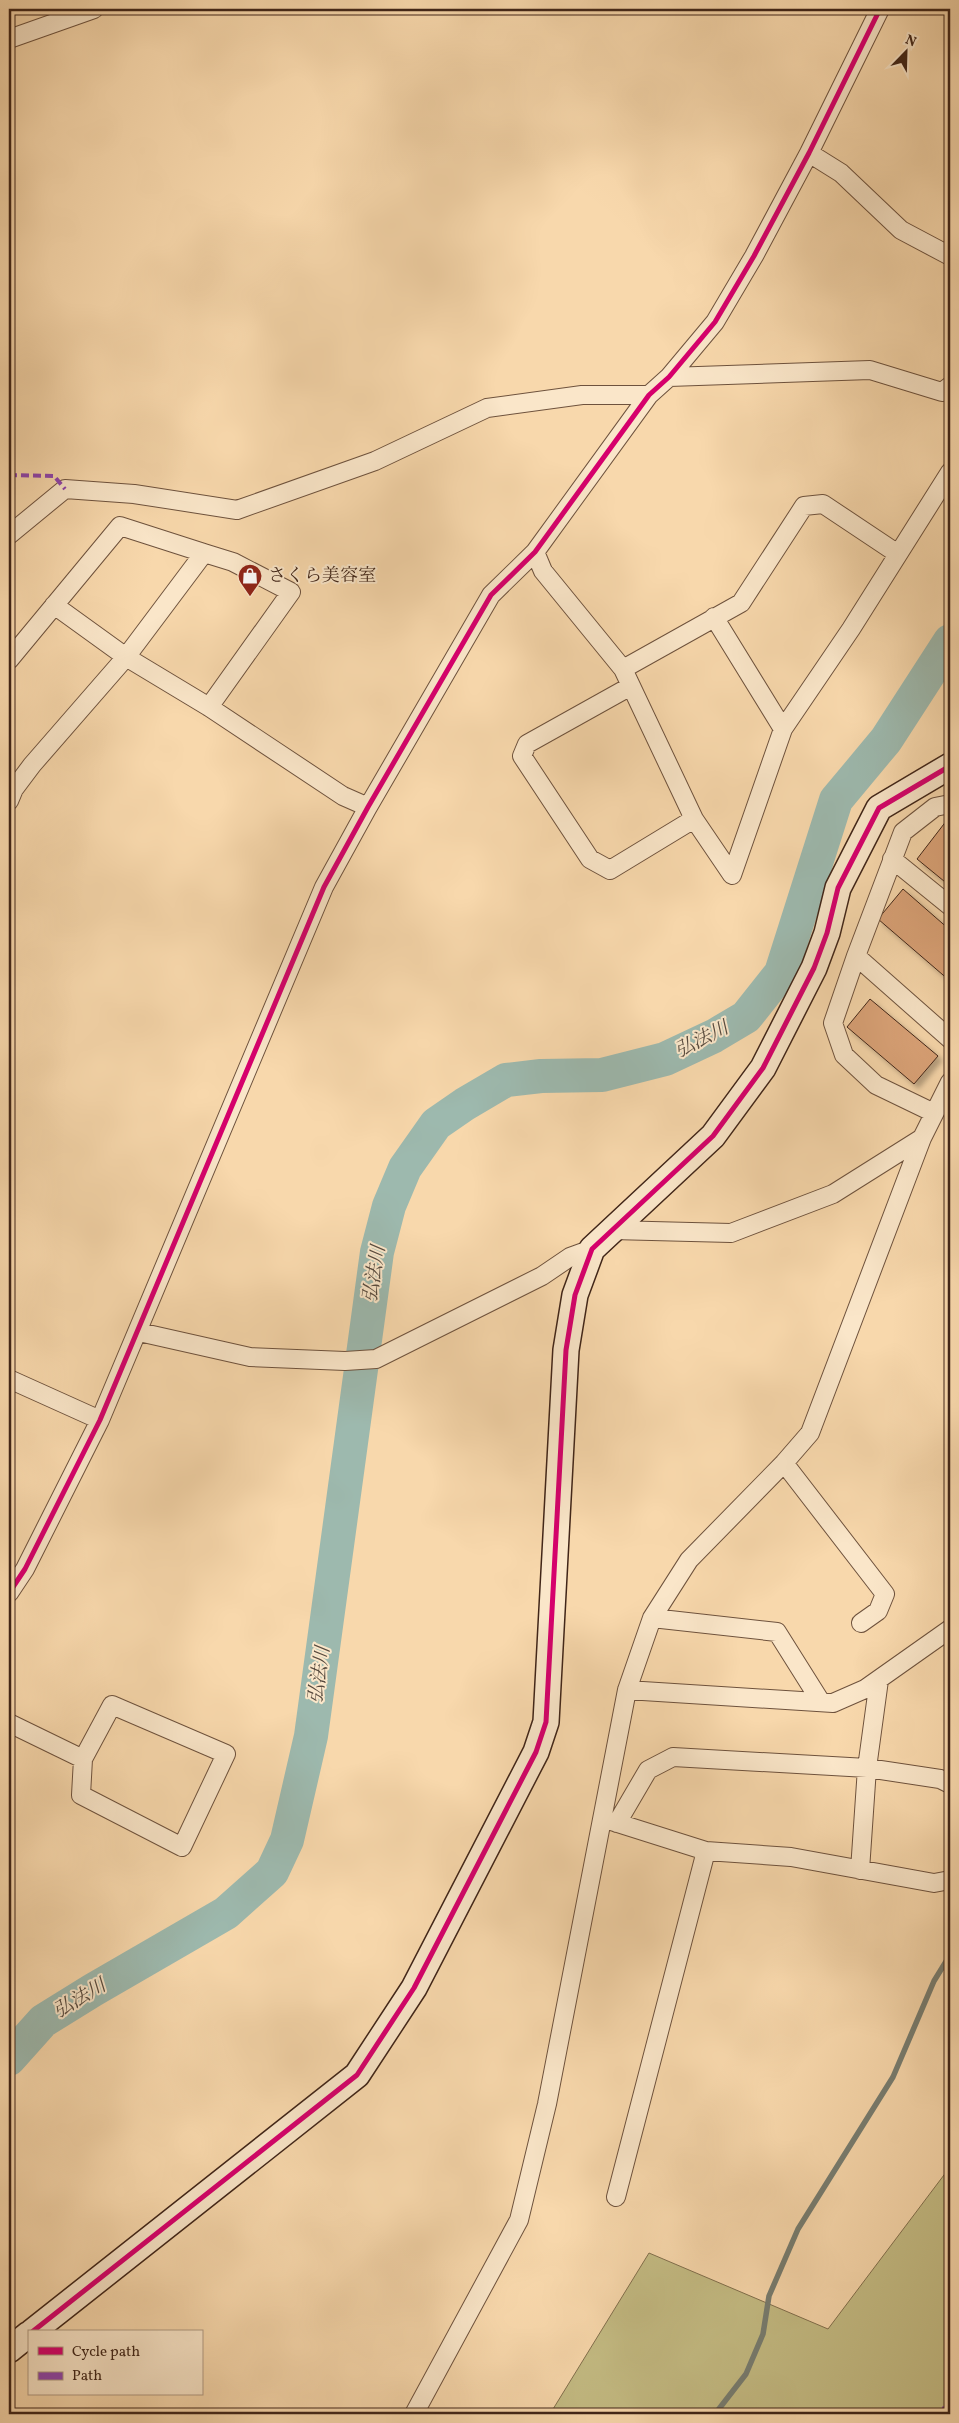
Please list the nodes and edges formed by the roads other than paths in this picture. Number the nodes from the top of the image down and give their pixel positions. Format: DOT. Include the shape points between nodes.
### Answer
graph roads {
  1 [pos="94,9"];
  2 [pos="880,9"];
  3 [pos="9,39"];
  4 [pos="810,153"];
  5 [pos="950,256"];
  6 [pos="669,377"];
  7 [pos="950,386"];
  8 [pos="649,395"];
  9 [pos="950,472"];
  10 [pos="9,535"];
  11 [pos="535,552"];
  12 [pos="204,553"];
  13 [pos="898,554"];
  14 [pos="54,605"];
  15 [pos="714,617"];
  16 [pos="10,656"];
  17 [pos="126,657"];
  18 [pos="623,669"];
  19 [pos="631,686"];
  20 [pos="209,706"];
  21 [pos="783,729"];
  22 [pos="950,766"];
  23 [pos="9,802"];
  24 [pos="950,804"];
  25 [pos="368,807"];
  26 [pos="694,819"];
  27 [pos="892,859"];
  28 [pos="950,906"];
  29 [pos="856,956"];
  30 [pos="950,1039"];
  31 [pos="950,1082"];
  32 [pos="934,1113"];
  33 [pos="922,1138"];
  34 [pos="612,1230"];
  35 [pos="592,1249"];
  36 [pos="139,1332"];
  37 [pos="9,1379"];
  38 [pos="100,1420"];
  39 [pos="784,1463"];
  40 [pos="9,1593"];
  41 [pos="652,1618"];
  42 [pos="861,1624"];
  43 [pos="950,1629"];
  44 [pos="878,1680"];
  45 [pos="627,1690"];
  46 [pos="821,1702"];
  47 [pos="9,1723"];
  48 [pos="82,1759"];
  49 [pos="867,1768"];
  50 [pos="950,1784"];
  51 [pos="610,1821"];
  52 [pos="706,1851"];
  53 [pos="860,1870"];
  54 [pos="950,1880"];
  55 [pos="616,2198"];
  56 [pos="34,2330"];
  57 [pos="28,2335"];
  58 [pos="9,2350"];
  59 [pos="414,2414"];
  1 -- 3 [label="street"];
  2 -- 4 [label="street"];
  4 -- 5 [label="street" via="841,174 901,230"];
  4 -- 6 [label="street" via="715,322"];
  6 -- 7 [label="street" via="870,370 942,392"];
  6 -- 8 [label="street"];
  8 -- 10 [label="street" via="582,395 487,408 375,461 237,510 134,494 65,489"];
  8 -- 11 [label="street"];
  9 -- 13 [label="street"];
  11 -- 18 [label="street" via="543,571"];
  11 -- 25 [label="street" via="492,595"];
  12 -- 14 [label="street" via="120,526"];
  12 -- 17 [label="street"];
  12 -- 20 [label="street" via="233,562 290,592"];
  13 -- 15 [label="street" via="822,504 804,506 741,603"];
  13 -- 21 [label="street"];
  14 -- 16 [label="street"];
  14 -- 17 [label="street"];
  15 -- 18 [label="street"];
  15 -- 21 [label="street"];
  17 -- 20 [label="street"];
  17 -- 23 [label="street" via="32,765 14,788"];
  18 -- 19 [label="street"];
  19 -- 26 [label="street"];
  19 -- 26 [label="street" via="528,744 522,756 590,859 610,870"];
  20 -- 25 [label="street" via="343,796"];
  21 -- 26 [label="street" via="732,875"];
  22 -- 34 [label="street" via="880,808 838,888 814,968 763,1068 713,1136"];
  24 -- 27 [label="street" via="935,807 903,832"];
  25 -- 36 [label="street" via="324,887"];
  27 -- 28 [label="street"];
  27 -- 29 [label="street"];
  29 -- 30 [label="street"];
  29 -- 32 [label="street" via="834,1023 844,1055 876,1085"];
  31 -- 32 [label="street"];
  32 -- 33 [label="street"];
  33 -- 34 [label="street" via="833,1194 731,1233"];
  33 -- 39 [label="street" via="810,1433"];
  34 -- 35 [label="street"];
  35 -- 36 [label="street" via="570,1257 542,1276 376,1358 345,1361 250,1356"];
  35 -- 56 [label="street" via="575,1295 566,1350 546,1722 536,1752 437,1944 414,1988 356,2075"];
  36 -- 38 [label="street"];
  37 -- 38 [label="street"];
  38 -- 40 [label="street" via="25,1569"];
  39 -- 41 [label="street" via="689,1560"];
  39 -- 42 [label="street" via="885,1594 878,1611"];
  41 -- 45 [label="street"];
  41 -- 46 [label="street" via="777,1632"];
  43 -- 44 [label="street"];
  44 -- 46 [label="street" via="833,1703"];
  44 -- 49 [label="street"];
  45 -- 46 [label="street"];
  45 -- 51 [label="street"];
  47 -- 48 [label="street"];
  48 -- 48 [label="street" via="112,1705 226,1754 182,1847 80,1795"];
  49 -- 50 [label="street" via="940,1779"];
  49 -- 51 [label="street" via="673,1757 648,1770"];
  49 -- 53 [label="street"];
  51 -- 52 [label="street"];
  51 -- 59 [label="street" via="519,2220"];
  52 -- 53 [label="street" via="791,1858"];
  52 -- 55 [label="street"];
  53 -- 54 [label="street" via="934,1883"];
  57 -- 58 [label="street"];
}
